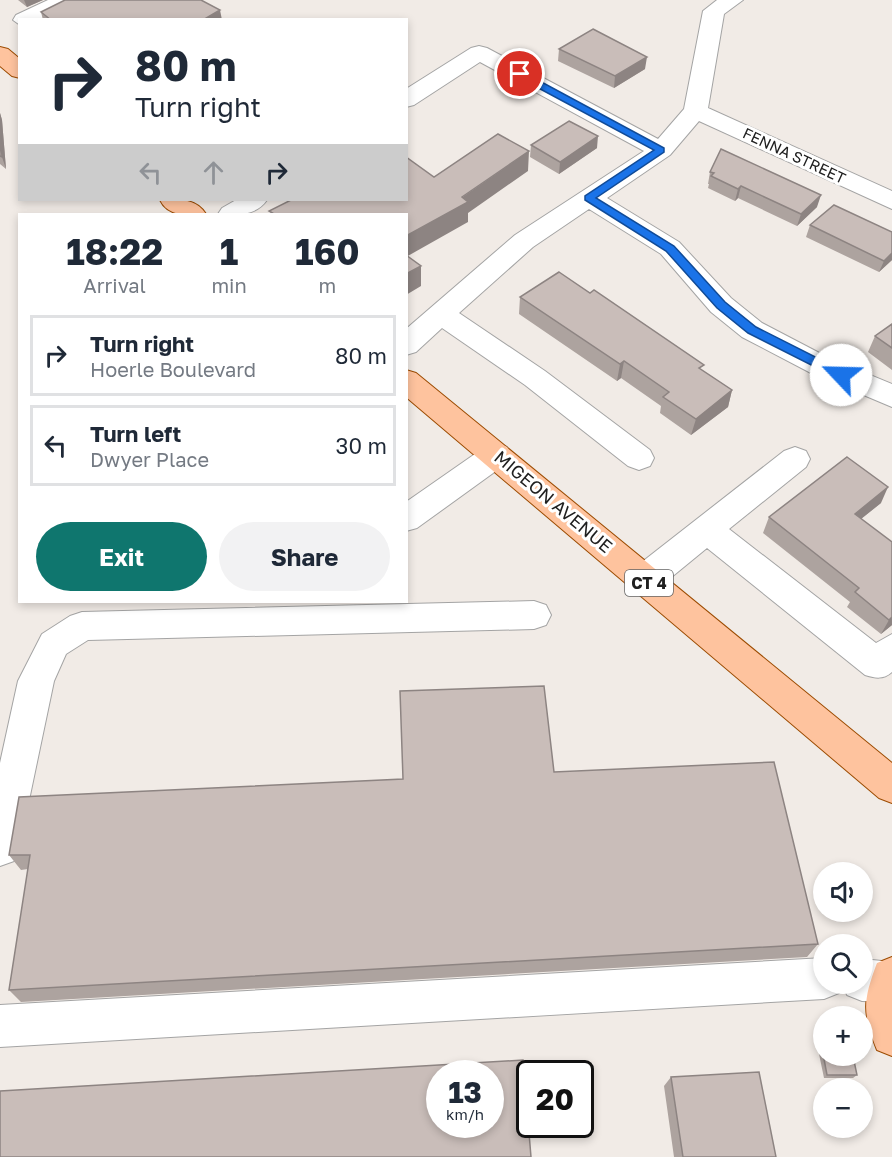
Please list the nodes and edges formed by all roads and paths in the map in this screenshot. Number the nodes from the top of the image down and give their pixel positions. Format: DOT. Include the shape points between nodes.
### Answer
graph roads {
  1 [pos="65,0"];
  2 [pos="732,0"];
  3 [pos="28,18"];
  4 [pos="0,54"];
  5 [pos="18,69"];
  6 [pos="408,99"];
  7 [pos="696,111"];
  8 [pos="661,150"];
  9 [pos="589,198"];
  10 [pos="174,201"];
  11 [pos="252,201"];
  12 [pos="892,201"];
  13 [pos="192,213"];
  14 [pos="233,213"];
  15 [pos="441,314"];
  16 [pos="408,343"];
  17 [pos="408,382"];
  18 [pos="892,396"];
  19 [pos="496,455"];
  20 [pos="639,458"];
  21 [pos="795,459"];
  22 [pos="408,518"];
  23 [pos="707,530"];
  24 [pos="645,579"];
  25 [pos="320,611"];
  26 [pos="534,615"];
  27 [pos="892,649"];
  28 [pos="892,786"];
  29 [pos="0,848"];
  30 [pos="813,979"];
  31 [pos="882,980"];
  32 [pos="0,1026"];
  33 [pos="892,1035"];
  1 -- 3 [label="street"];
  2 -- 7 [label="street" via="714,11"];
  4 -- 5 [label="main road"];
  6 -- 8 [label="street" via="479,53"];
  7 -- 8 [label="street"];
  7 -- 12 [label="street, FENNA STREET"];
  8 -- 9 [label="street"];
  9 -- 15 [label="street" via="524,241"];
  9 -- 18 [label="street" via="670,248 721,305 752,330 819,365"];
  10 -- 13 [label="main road"];
  11 -- 14 [label="street"];
  15 -- 16 [label="street"];
  15 -- 20 [label="street" via="535,378"];
  17 -- 19 [label="main road, MIGEON AVENUE / CT 4"];
  19 -- 22 [label="street"];
  19 -- 24 [label="main road, MIGEON AVENUE / CT 4"];
  21 -- 23 [label="street"];
  23 -- 24 [label="street"];
  23 -- 27 [label="street" via="877,664"];
  24 -- 28 [label="main road, MIGEON AVENUE / CT 4"];
  25 -- 26 [label="street"];
  25 -- 29 [label="street" via="82,626 54,644 36,681"];
  30 -- 32 [label="street"];
  31 -- 33 [label="main road"];
}
